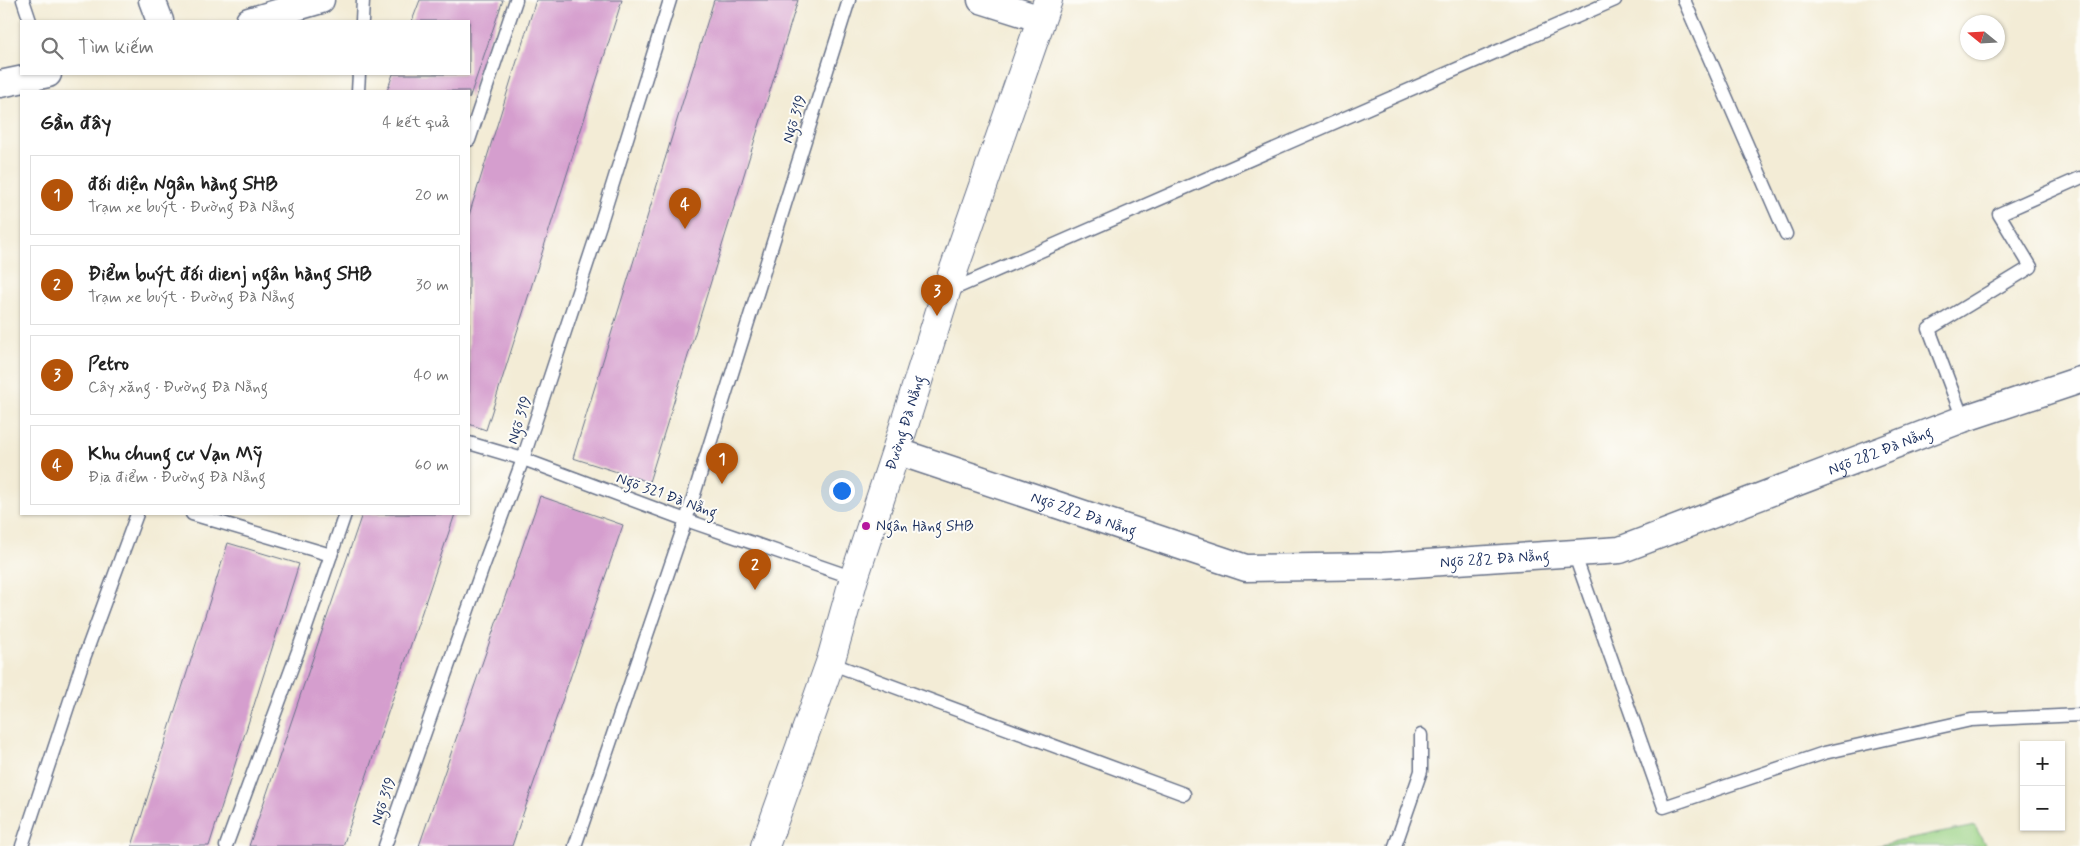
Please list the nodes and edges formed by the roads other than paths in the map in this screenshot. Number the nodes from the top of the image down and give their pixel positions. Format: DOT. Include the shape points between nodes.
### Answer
graph roads {
  1 [pos="23,0"];
  2 [pos="152,0"];
  3 [pos="321,0"];
  4 [pos="363,0"];
  5 [pos="516,0"];
  6 [pos="670,0"];
  7 [pos="849,0"];
  8 [pos="981,0"];
  9 [pos="1615,0"];
  10 [pos="1684,0"];
  11 [pos="1045,10"];
  12 [pos="30,20"];
  13 [pos="160,20"];
  14 [pos="251,20"];
  15 [pos="362,20"];
  16 [pos="43,75"];
  17 [pos="359,75"];
  18 [pos="0,84"];
  19 [pos="358,90"];
  20 [pos="470,137"];
  21 [pos="2080,178"];
  22 [pos="1786,234"];
  23 [pos="946,292"];
  24 [pos="2080,380"];
  25 [pos="1963,420"];
  26 [pos="470,443"];
  27 [pos="896,452"];
  28 [pos="523,459"];
  29 [pos="137,515"];
  30 [pos="195,515"];
  31 [pos="344,515"];
  32 [pos="686,520"];
  33 [pos="1574,554"];
  34 [pos="330,555"];
  35 [pos="854,578"];
  36 [pos="830,663"];
  37 [pos="2079,715"];
  38 [pos="1421,735"];
  39 [pos="1184,794"];
  40 [pos="22,846"];
  41 [pos="226,846"];
  42 [pos="385,846"];
  43 [pos="575,846"];
  44 [pos="765,846"];
  45 [pos="1395,846"];
  1 -- 12 [label="lane"];
  2 -- 13 [label="street"];
  3 -- 14 [label="street"];
  4 -- 15 [label="lane"];
  5 -- 20 [label="lane"];
  6 -- 28 [label="lane, Ngõ 319"];
  7 -- 32 [label="lane, Ngõ 319"];
  8 -- 11 [label="street"];
  9 -- 23 [label="lane"];
  10 -- 22 [label="lane"];
  11 -- 23 [label="main road, Đường Đà Nẵng"];
  16 -- 18 [label="street"];
  17 -- 19 [label="lane"];
  21 -- 25 [label="lane" via="1999,214 2032,267 1929,329"];
  23 -- 27 [label="main road, Đường Đà Nẵng"];
  24 -- 25 [label="street, Ngõ 282 Đà Nẵng"];
  25 -- 33 [label="street, Ngõ 282 Đà Nẵng" via="1620,550"];
  26 -- 28 [label="lane, Ngõ 321 Đà Nẵng"];
  27 -- 33 [label="street, Ngõ 282 Đà Nẵng" via="1246,568 1383,566"];
  27 -- 35 [label="main road, Đường Đà Nẵng"];
  28 -- 32 [label="lane, Ngõ 321 Đà Nẵng"];
  28 -- 42 [label="lane, Ngõ 319"];
  29 -- 40 [label="lane" via="84,658"];
  30 -- 34 [label="lane"];
  31 -- 34 [label="lane"];
  32 -- 35 [label="lane, Ngõ 321 Đà Nẵng"];
  32 -- 43 [label="lane, Ngõ 319"];
  33 -- 37 [label="lane" via="1664,807 1824,753 1971,720"];
  34 -- 41 [label="lane"];
  35 -- 36 [label="main road, Đường Đà Nẵng"];
  36 -- 39 [label="lane"];
  36 -- 44 [label="main road, Đường Đà Nẵng"];
  38 -- 45 [label="lane" via="1422,771"];
}
